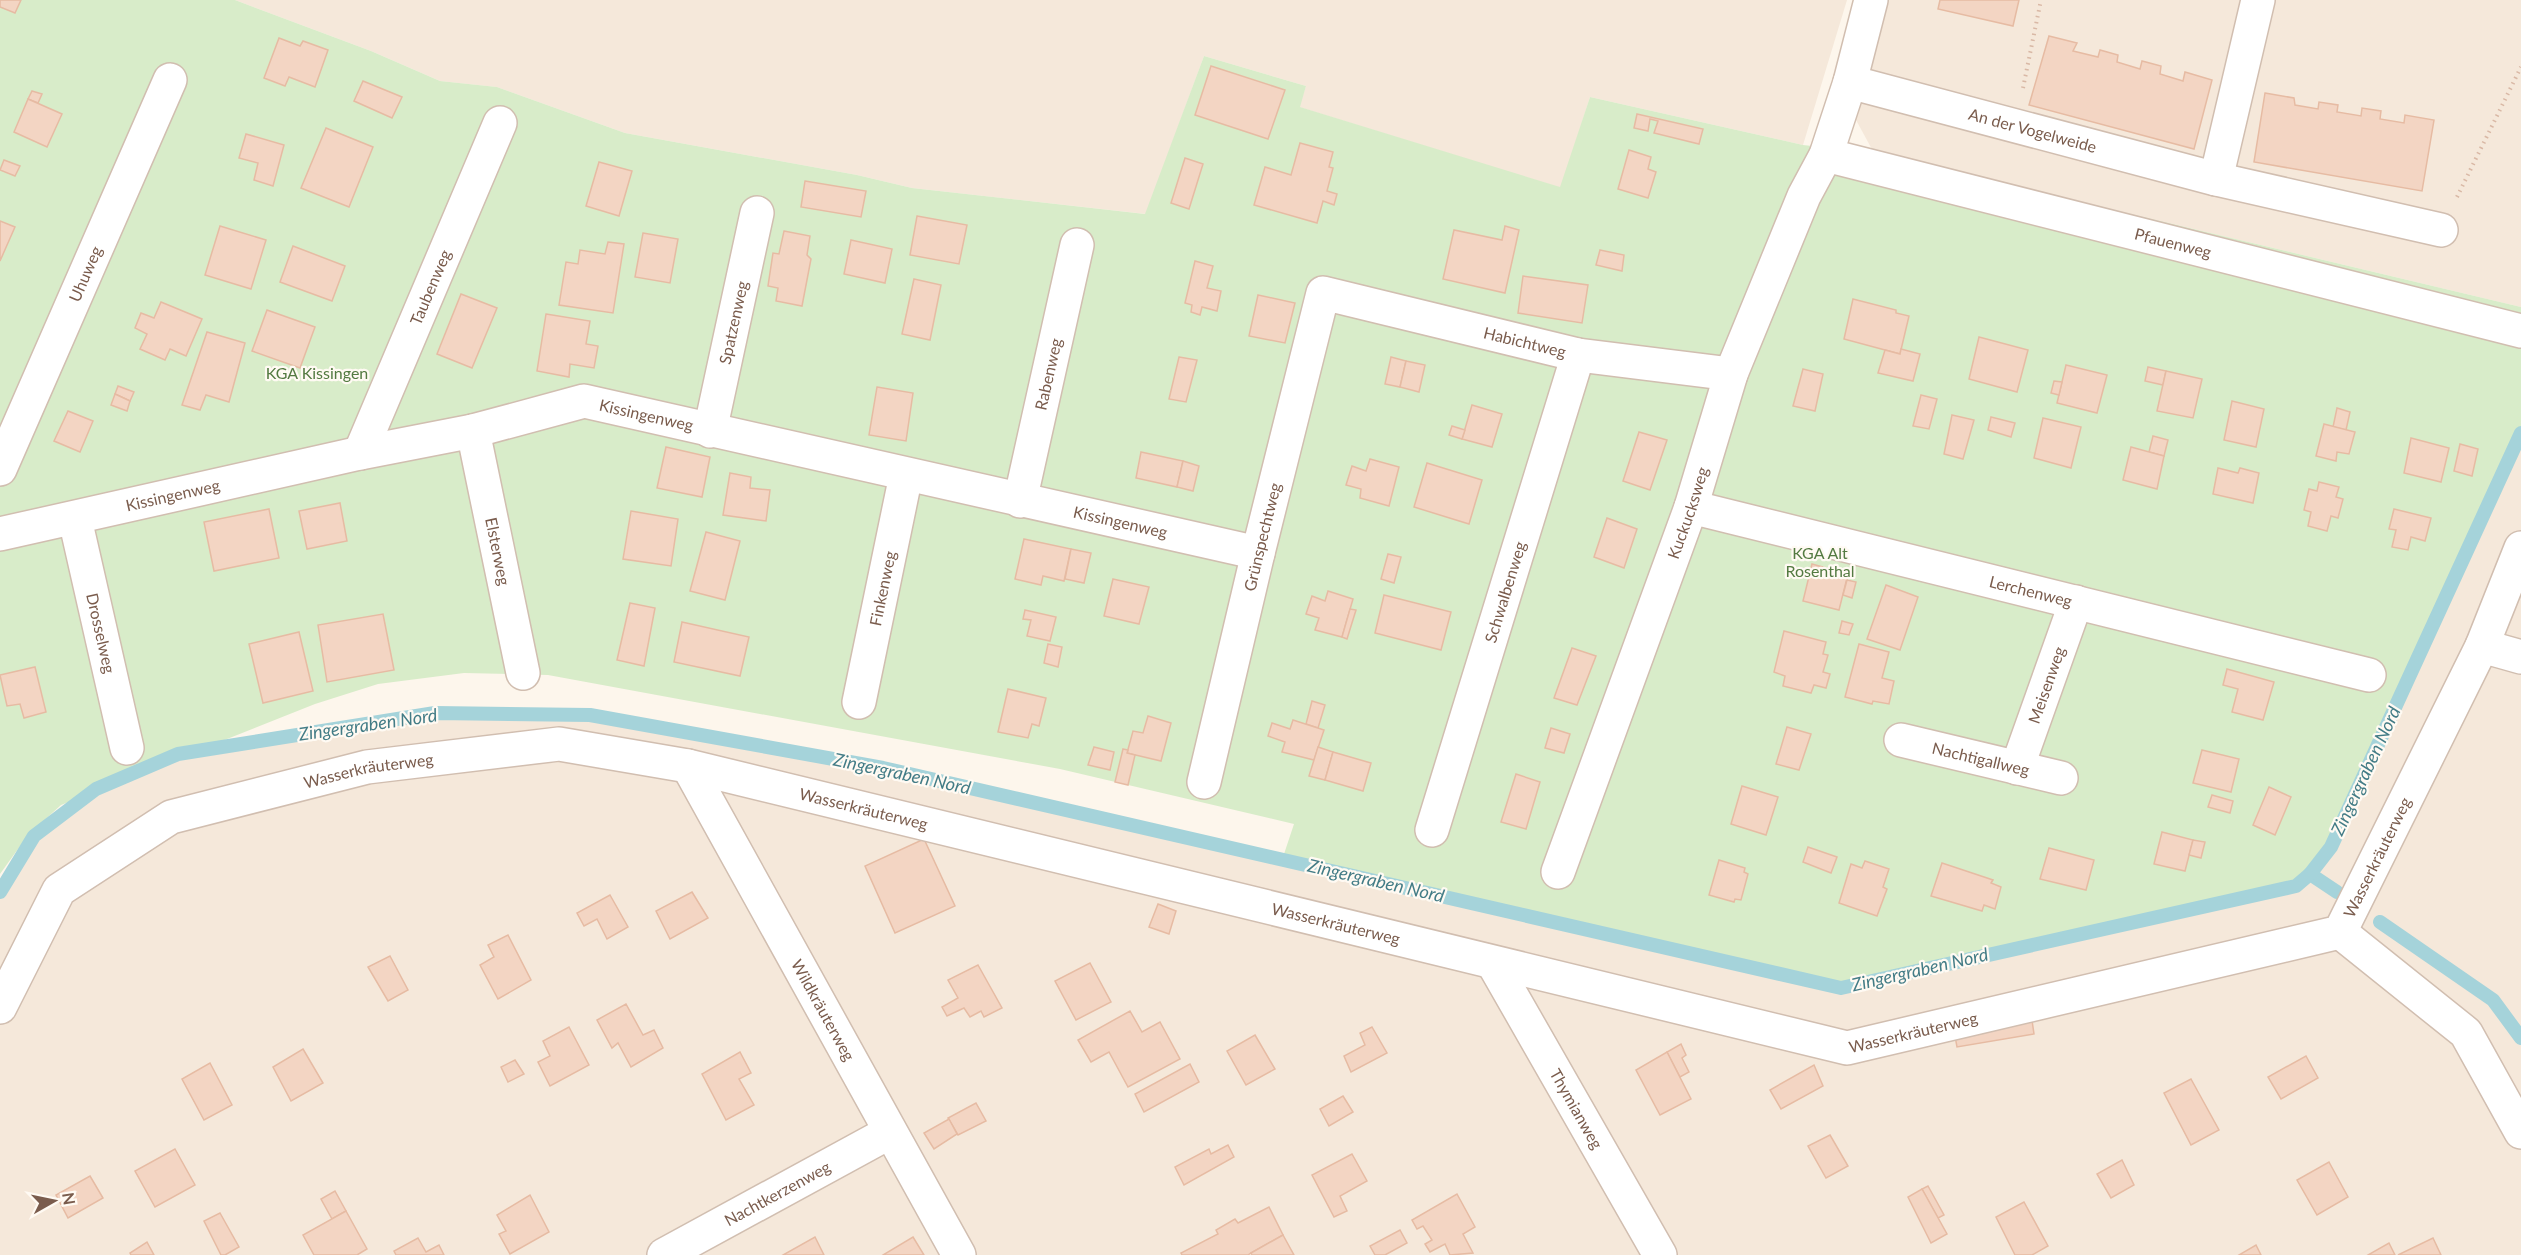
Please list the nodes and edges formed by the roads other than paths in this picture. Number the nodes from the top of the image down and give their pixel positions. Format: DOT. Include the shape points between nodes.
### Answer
graph roads {
  1 [pos="1871,0"];
  2 [pos="2258,0"];
  3 [pos="170,80"];
  4 [pos="1850,82"];
  5 [pos="500,123"];
  6 [pos="1826,155"];
  7 [pos="2216,179"];
  8 [pos="757,213"];
  9 [pos="2441,230"];
  10 [pos="1077,245"];
  11 [pos="1323,293"];
  12 [pos="2521,331"];
  13 [pos="1578,355"];
  14 [pos="1731,374"];
  15 [pos="473,430"];
  16 [pos="710,431"];
  17 [pos="360,453"];
  18 [pos="0,469"];
  19 [pos="906,475"];
  20 [pos="1020,501"];
  21 [pos="1691,507"];
  22 [pos="75,519"];
  23 [pos="0,534"];
  24 [pos="2521,548"];
  25 [pos="1257,553"];
  26 [pos="2076,602"];
  27 [pos="2482,646"];
  28 [pos="2521,657"];
  29 [pos="523,673"];
  30 [pos="2369,675"];
  31 [pos="859,702"];
  32 [pos="1901,740"];
  33 [pos="127,748"];
  34 [pos="688,766"];
  35 [pos="2017,768"];
  36 [pos="2061,778"];
  37 [pos="1204,782"];
  38 [pos="1432,830"];
  39 [pos="1558,872"];
  40 [pos="2340,932"];
  41 [pos="1493,963"];
  42 [pos="0,1007"];
  43 [pos="890,1132"];
  44 [pos="2521,1132"];
  45 [pos="664,1255"];
  46 [pos="959,1255"];
  47 [pos="1660,1255"];
  1 -- 4 [label="street"];
  2 -- 7 [label="street"];
  3 -- 18 [label="street, Uhuweg"];
  4 -- 6 [label="street"];
  4 -- 7 [label="street, An der Vogelweide"];
  5 -- 17 [label="street, Taubenweg"];
  6 -- 12 [label="street, Pfauenweg"];
  6 -- 14 [label="street, Kuckucksweg" via="1804,196"];
  7 -- 9 [label="street, An der Vogelweide"];
  8 -- 16 [label="street, Spatzenweg"];
  10 -- 20 [label="street, Rabenweg"];
  11 -- 13 [label="street, Habichtweg"];
  11 -- 25 [label="street, Grünspechtweg"];
  13 -- 14 [label="street, Habichtweg"];
  13 -- 38 [label="street, Schwalbenweg"];
  14 -- 21 [label="street, Kuckucksweg"];
  15 -- 16 [label="street, Kissingenweg" via="584,401"];
  15 -- 17 [label="street, Kissingenweg"];
  15 -- 29 [label="street, Elsterweg"];
  16 -- 19 [label="street, Kissingenweg"];
  17 -- 22 [label="street, Kissingenweg"];
  19 -- 20 [label="street, Kissingenweg"];
  19 -- 31 [label="street, Finkenweg"];
  20 -- 25 [label="street, Kissingenweg"];
  21 -- 26 [label="street, Lerchenweg"];
  21 -- 39 [label="street, Kuckucksweg"];
  22 -- 23 [label="street, Kissingenweg"];
  22 -- 33 [label="street, Drosselweg"];
  24 -- 27 [label="street, Wasserkräuterweg"];
  25 -- 37 [label="street, Grünspechtweg"];
  26 -- 30 [label="street, Lerchenweg"];
  26 -- 35 [label="street, Meisenweg"];
  27 -- 28 [label="street"];
  27 -- 40 [label="street, Wasserkräuterweg"];
  32 -- 35 [label="street, Nachtigallweg"];
  34 -- 41 [label="street, Wasserkräuterweg"];
  34 -- 42 [label="street, Wasserkräuterweg" via="559,744 367,767 171,817 59,890"];
  34 -- 43 [label="street, Wildkräuterweg"];
  35 -- 36 [label="street, Nachtigallweg"];
  40 -- 41 [label="street, Wasserkräuterweg" via="1847,1048"];
  40 -- 44 [label="street" via="2466,1033"];
  41 -- 47 [label="street, Thymianweg"];
  43 -- 45 [label="street, Nachtkerzenweg"];
  43 -- 46 [label="street, Wildkräuterweg"];
}
